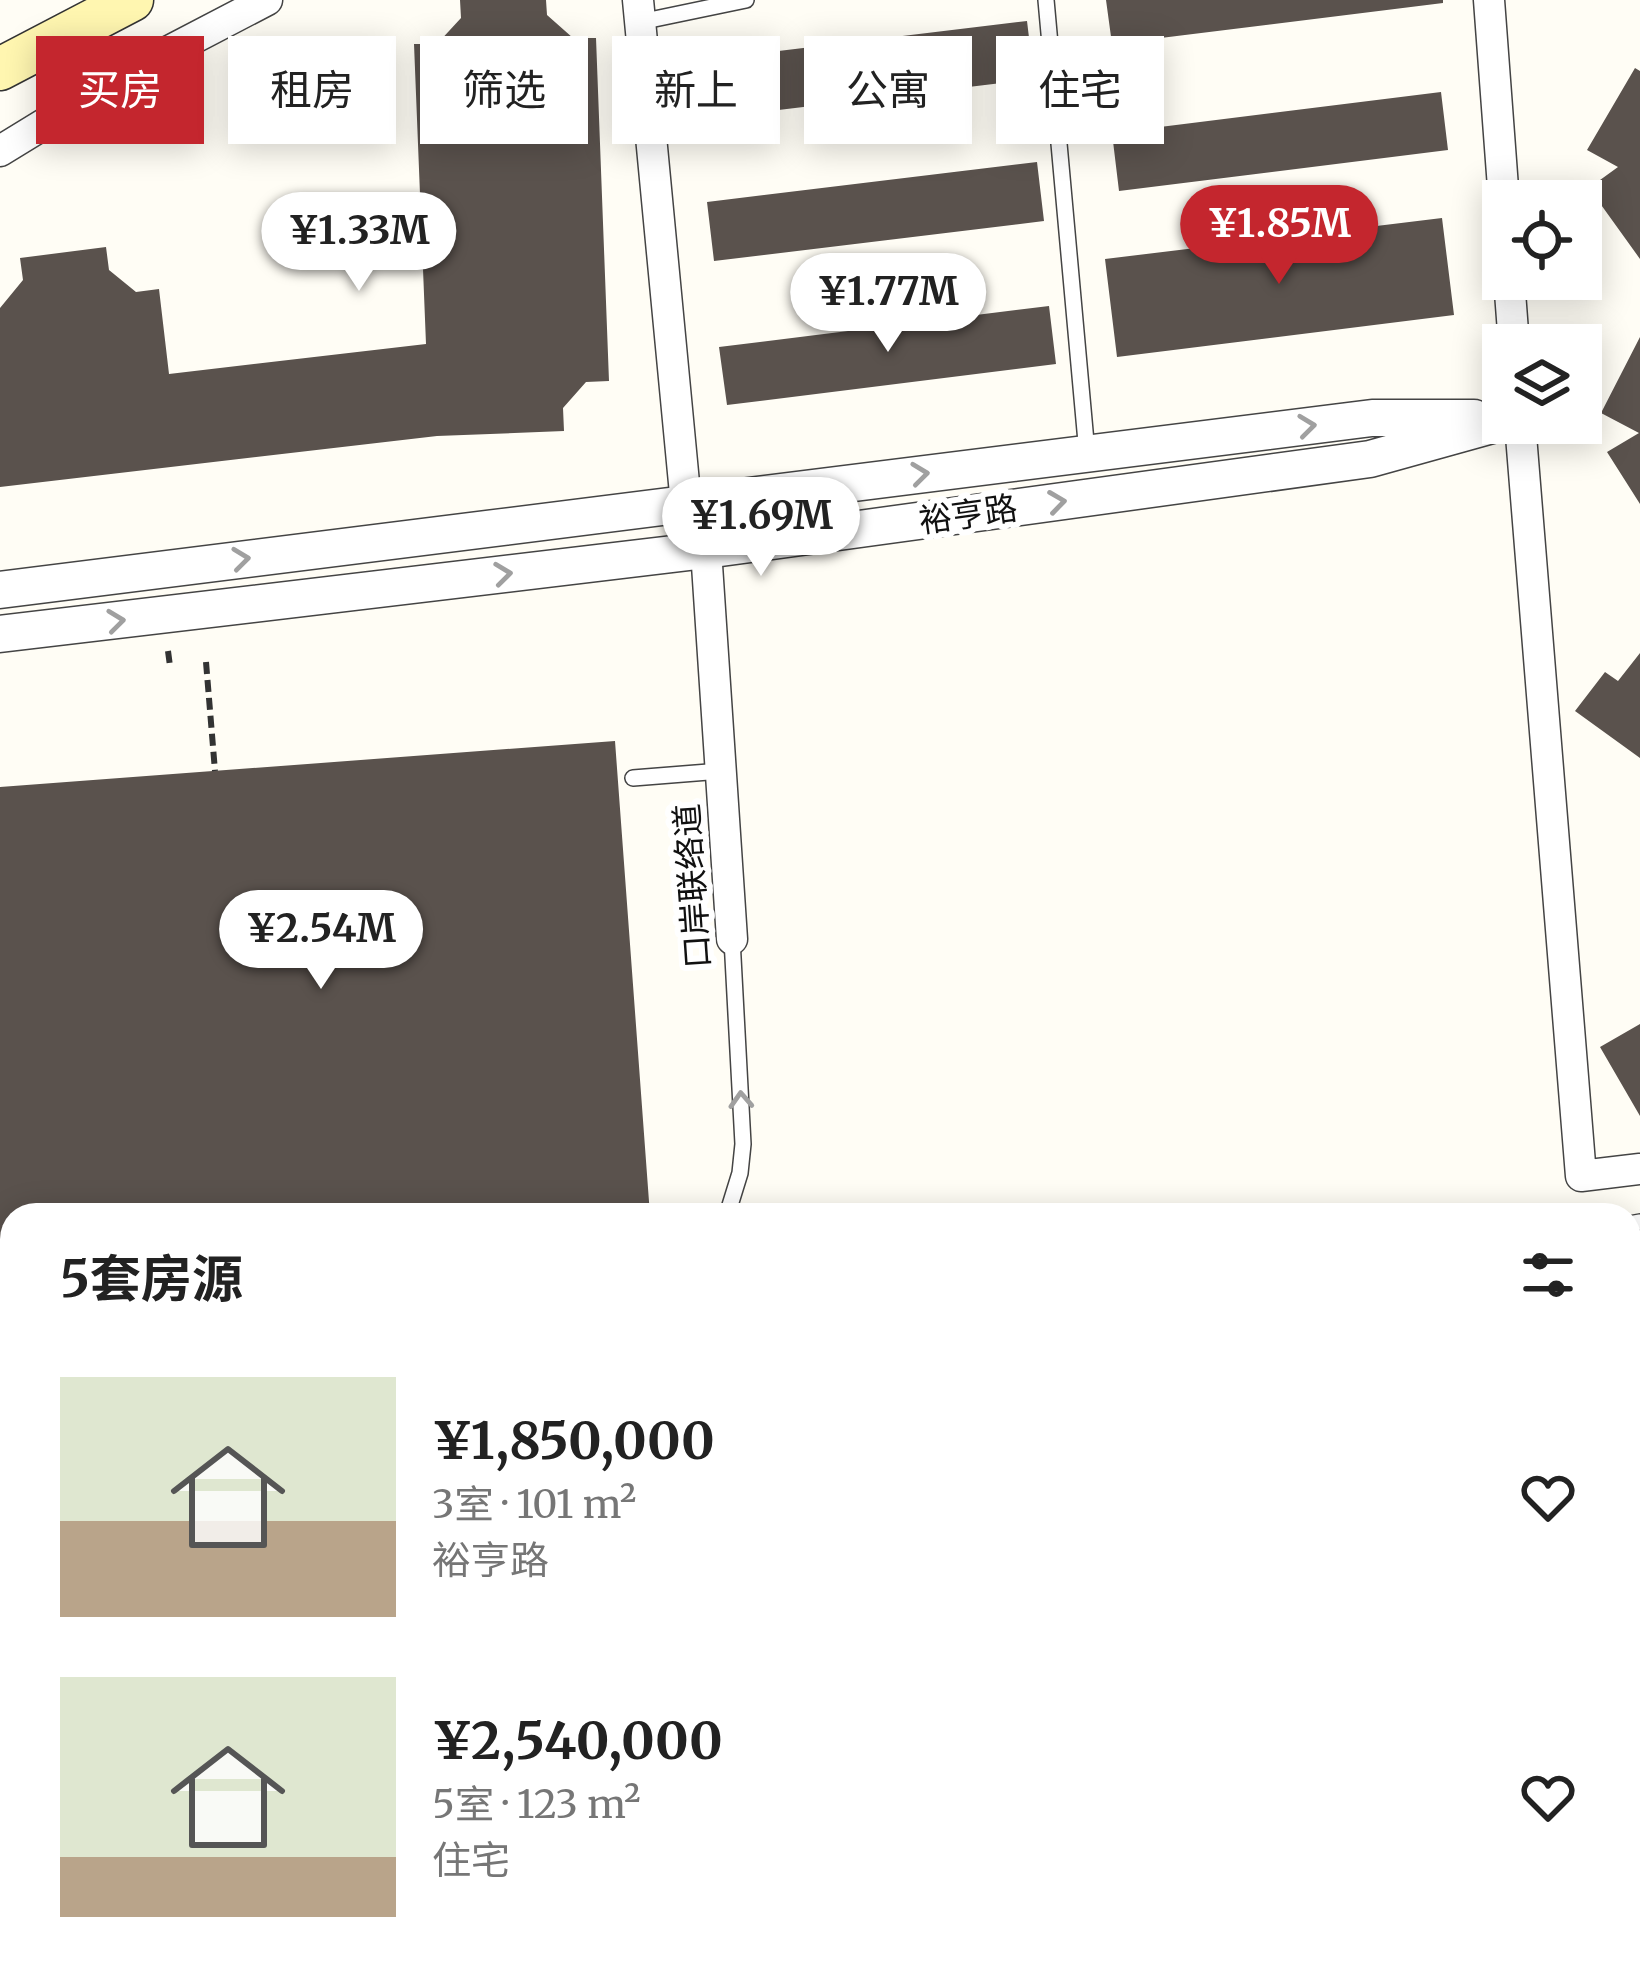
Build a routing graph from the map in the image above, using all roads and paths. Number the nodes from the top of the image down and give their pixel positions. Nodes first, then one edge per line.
1 (132, 0) edge
2 (267, 0) edge
3 (746, 0) edge
4 (1046, 0) edge
5 (1489, 0) edge
6 (639, 11) edge
7 (0, 69) edge
8 (0, 151) edge
9 (1502, 180) edge
10 (1482, 420) edge
11 (1482, 426) edge
12 (1522, 444) edge
13 (1087, 453) junction
14 (686, 503) junction
15 (706, 550) junction
16 (0, 590) edge
17 (0, 634) edge
18 (206, 662) dead end
19 (215, 771) dead end
20 (721, 771) junction
21 (633, 778) dead end
22 (732, 939) joint
23 (1640, 1169) edge
24 (731, 1203) edge

1 - 7 main road
2 - 8 street
3 - 6 lane
4 - 13 lane
5 - 9 street
6 - 14 street
13 -> 10 street, 裕亨路
15 -> 11 street, 裕亨路
12 - 23 street
14 -> 13 street, 裕亨路
16 -> 14 street, 裕亨路
17 -> 15 street, 裕亨路
15 - 20 street, 口岸联络道
18 - 19 path
20 - 21 lane
20 - 22 street, 口岸联络道
24 -> 22 lane, 口岸联络道

